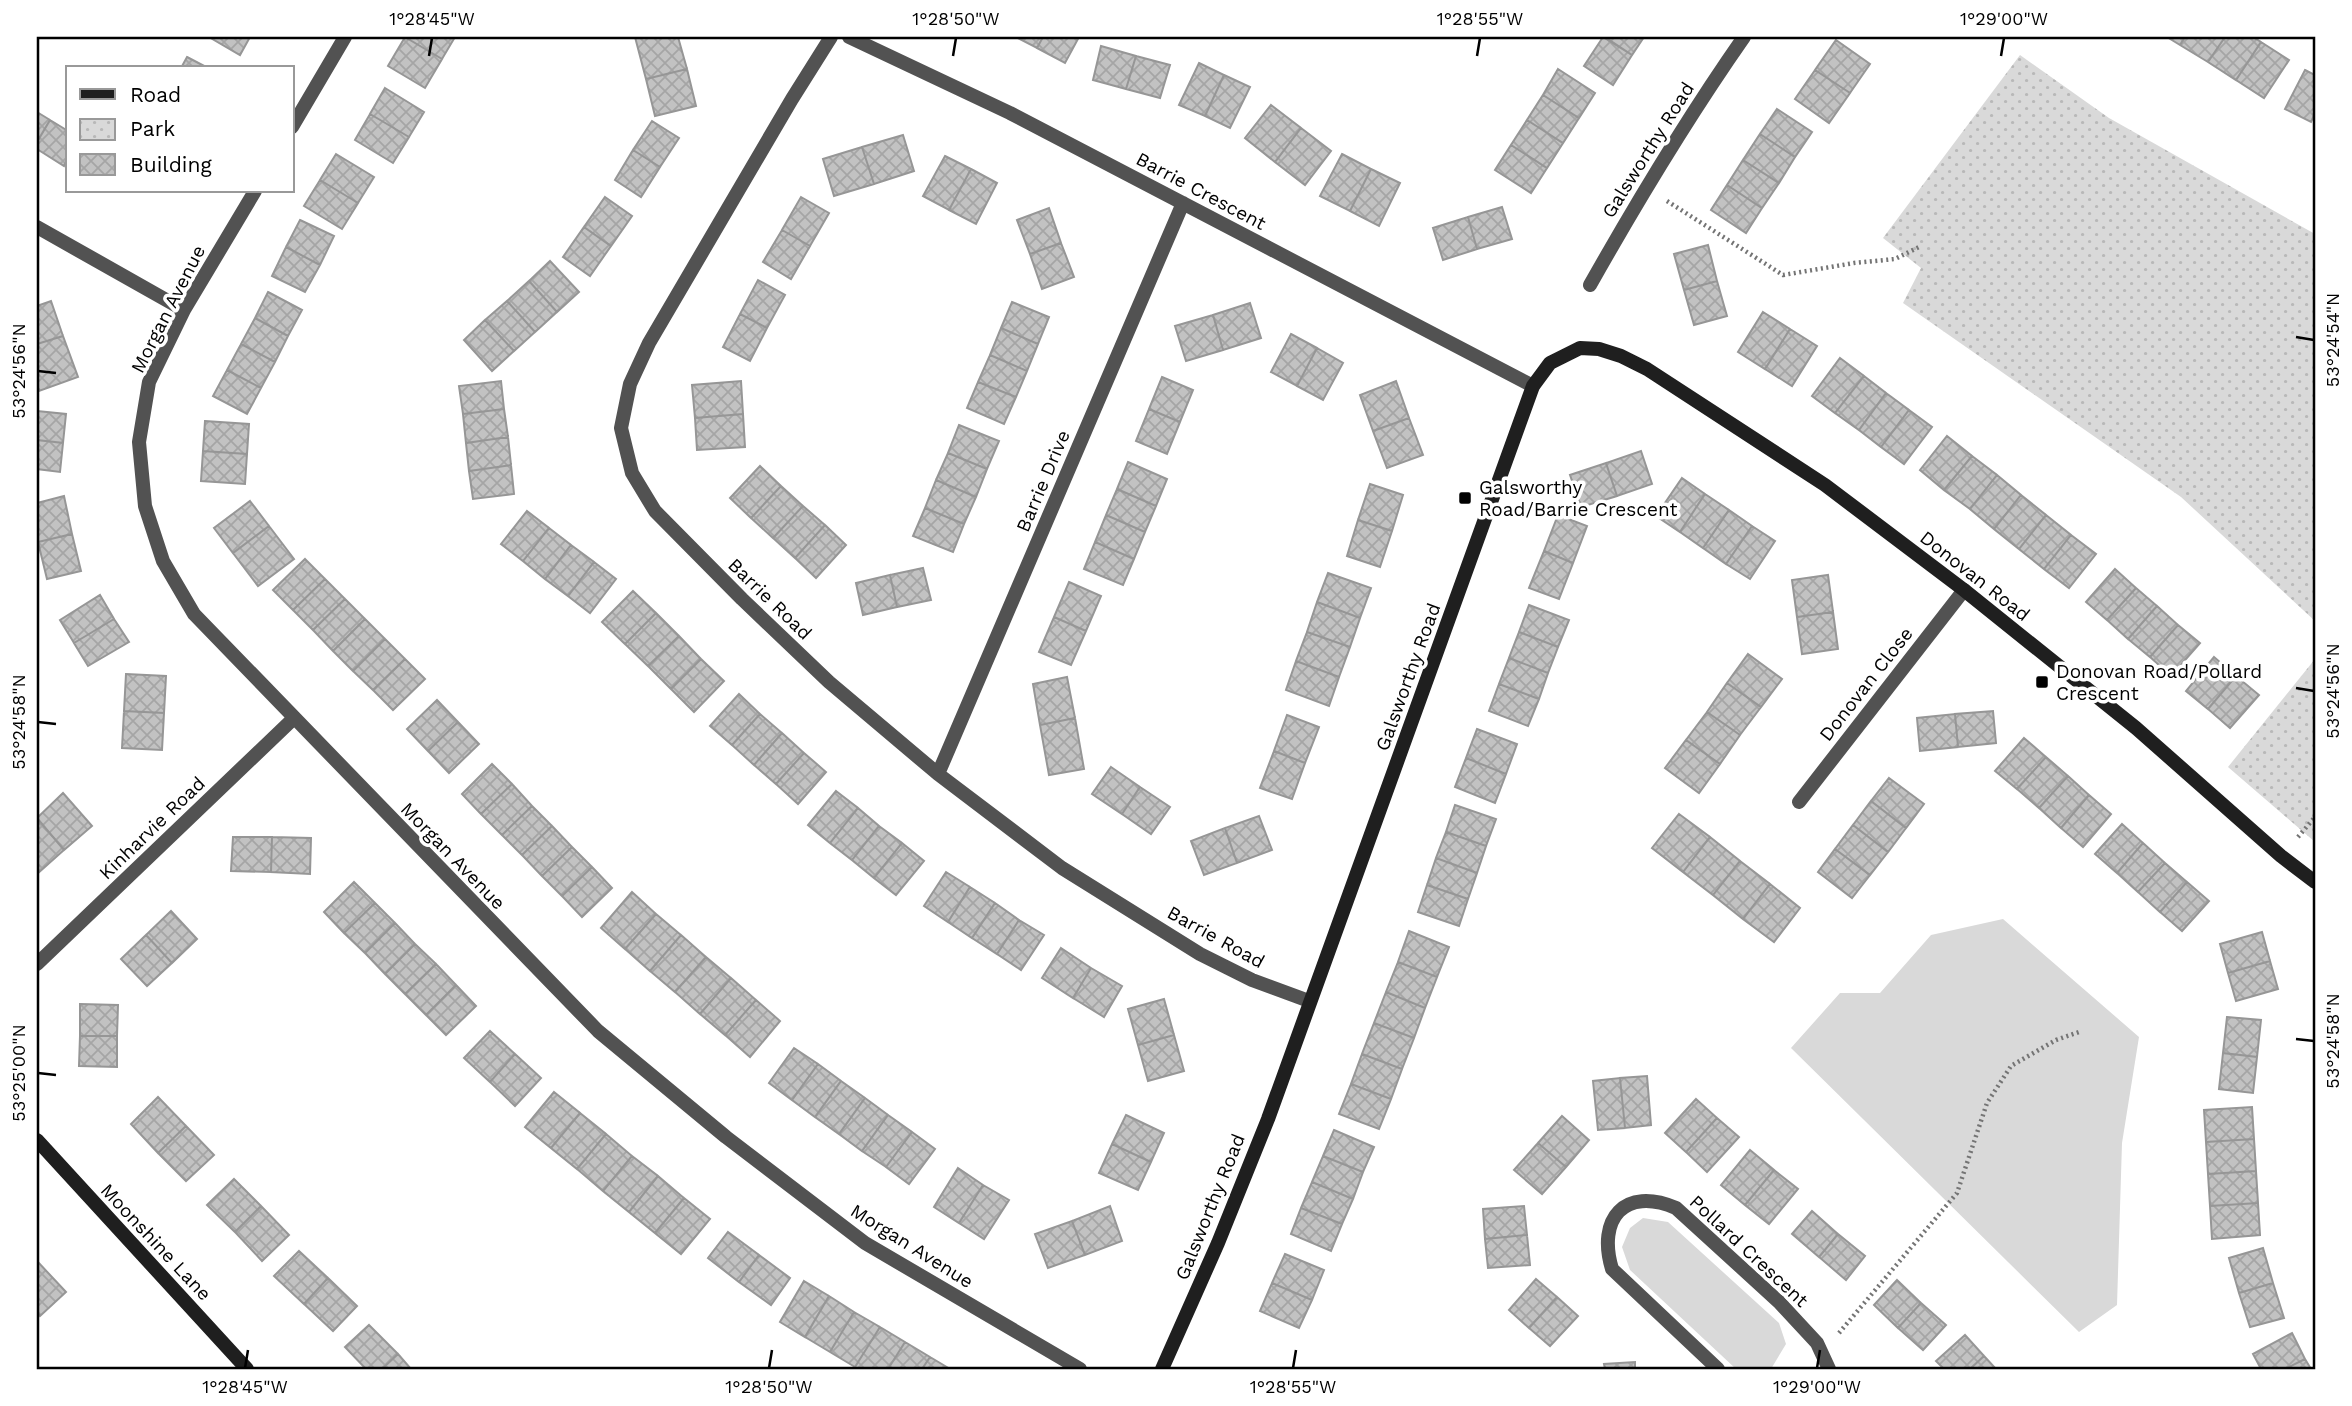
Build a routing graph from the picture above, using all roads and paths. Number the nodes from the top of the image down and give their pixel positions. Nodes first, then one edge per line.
1 (345, 37) edge
2 (831, 37) edge
3 (849, 37) edge
4 (1744, 37) edge
5 (294, 124) edge
6 (1645, 188) junction
7 (254, 192) edge
8 (1184, 203) junction
9 (37, 227) edge
10 (1919, 247) dead end
11 (1590, 285) dead end
12 (184, 310) junction
13 (1580, 348) joint
14 (1533, 386) junction
15 (1964, 590) junction
16 (293, 719) junction
17 (938, 774) junction
18 (1799, 802) dead end
19 (2315, 882) edge
20 (37, 964) edge
21 (1309, 1001) junction
22 (2079, 1032) dead end
23 (37, 1140) edge
24 (1817, 1343) junction
25 (247, 1369) edge
26 (1080, 1369) edge
27 (1162, 1369) edge
28 (1718, 1369) edge
29 (1829, 1369) edge

1 - 5 street
2 - 17 street, Barrie Road
3 - 8 street, Barrie Crescent
4 - 6 street, Galsworthy Road
6 - 10 path
6 - 11 street, Galsworthy Road
7 - 12 street, Morgan Avenue
8 - 14 street, Barrie Crescent
8 - 17 street, Barrie Drive
9 - 12 street
12 - 16 street, Morgan Avenue
13 - 14 street, Galsworthy Road
13 - 15 street, Donovan Road
14 - 21 street, Galsworthy Road
15 - 18 street, Donovan Close
15 - 19 street, Donovan Road
16 - 20 street, Kinharvie Road
16 - 26 street, Morgan Avenue
17 - 21 street, Barrie Road
21 - 27 street, Galsworthy Road
22 - 24 path
23 - 25 street, Moonshine Lane
24 - 28 street, Pollard Crescent
24 - 29 street, Pollard Crescent

